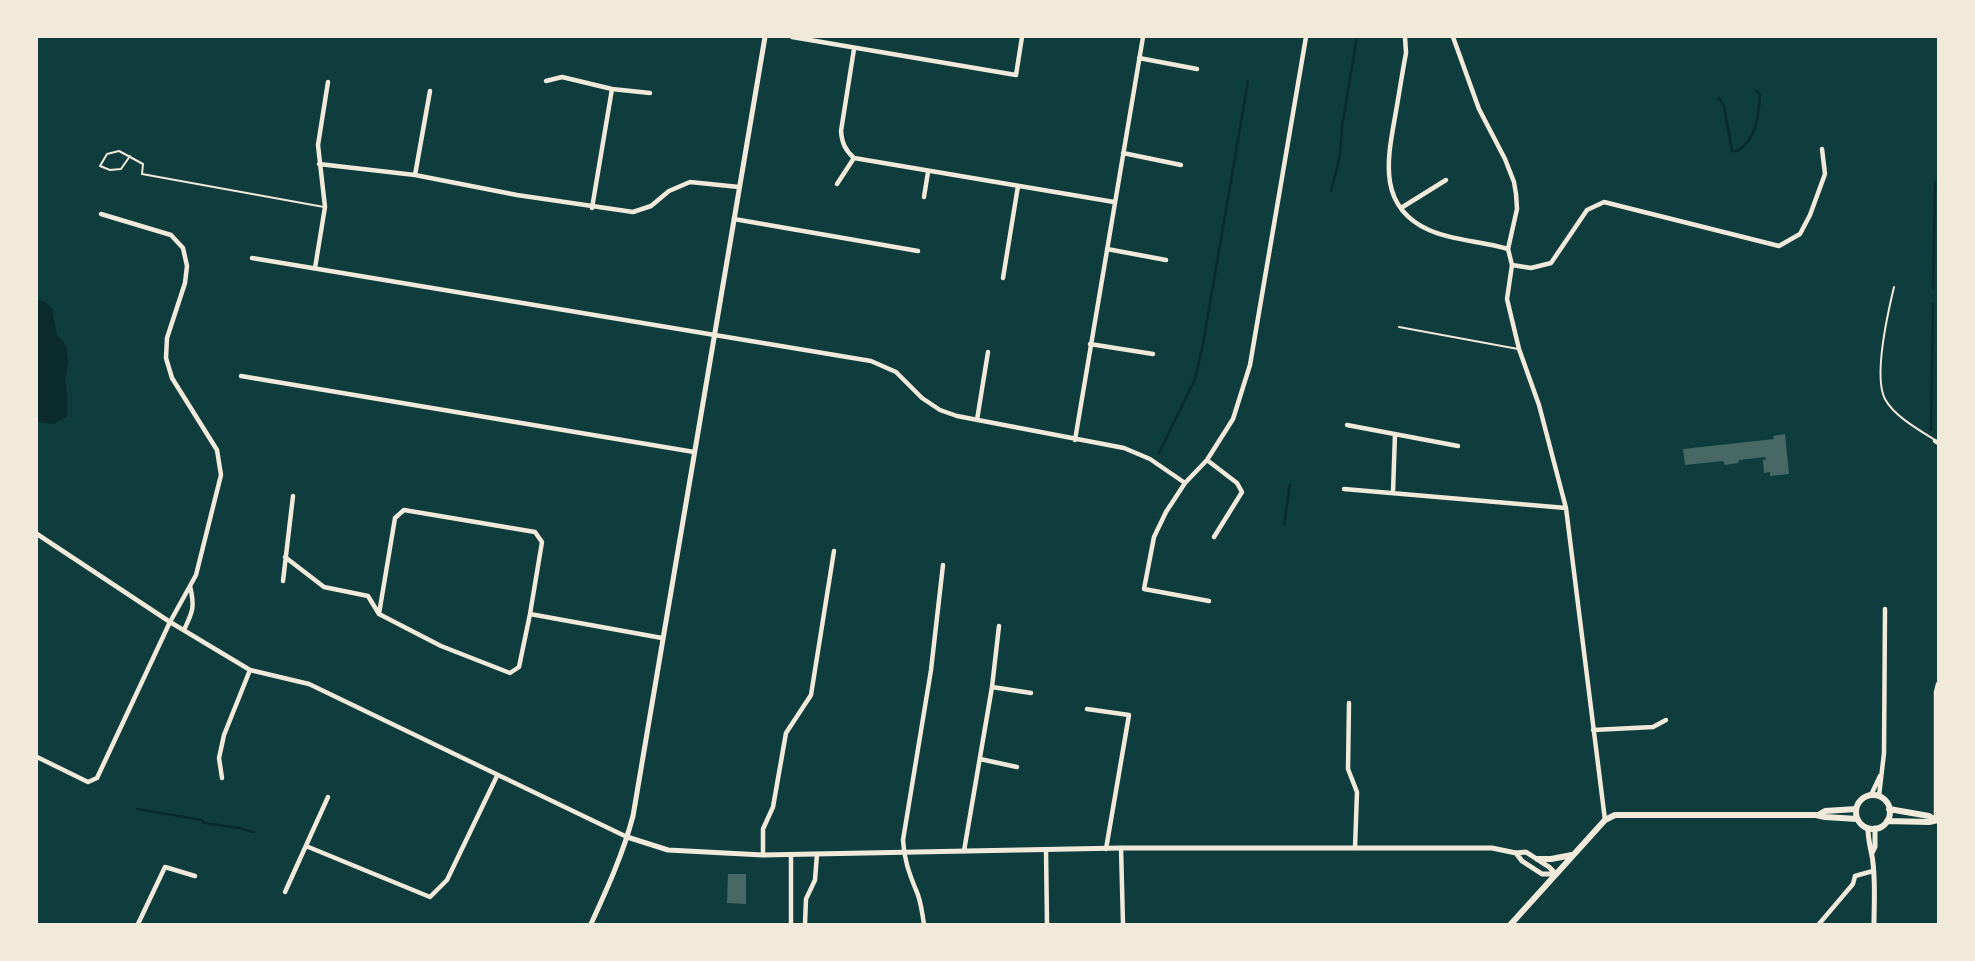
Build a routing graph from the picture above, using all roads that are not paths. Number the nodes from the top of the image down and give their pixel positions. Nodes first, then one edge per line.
1 (765, 37) edge
2 (792, 37) edge
3 (1022, 37) edge
4 (1143, 37) edge
5 (1306, 37) edge
6 (1405, 37) edge
7 (1453, 37) edge
8 (854, 49) junction
9 (1139, 58) junction
10 (1197, 69) dead end
11 (546, 81) dead end
12 (328, 82) dead end
13 (612, 89) junction
14 (430, 91) dead end
15 (650, 93) dead end
16 (1822, 149) dead end
17 (1123, 153) junction
18 (130, 156) junction
19 (854, 158) junction
20 (319, 163) junction
21 (1181, 165) dead end
22 (928, 172) junction
23 (415, 175) junction
24 (1446, 180) dead end
25 (837, 184) dead end
26 (1018, 186) junction
27 (739, 187) junction
28 (924, 197) dead end
29 (1114, 202) junction
30 (325, 207) junction
31 (592, 208) junction
32 (1401, 208) junction
33 (101, 214) dead end
34 (734, 219) junction
35 (1107, 249) junction
36 (1508, 249) junction
37 (918, 251) dead end
38 (252, 258) dead end
39 (1166, 260) dead end
40 (1512, 265) junction
41 (315, 268) junction
42 (1003, 278) dead end
43 (1894, 286) dead end
44 (1399, 327) dead end
45 (714, 335) junction
46 (1090, 344) junction
47 (1519, 349) junction
48 (988, 352) dead end
49 (1153, 354) dead end
50 (241, 376) dead end
51 (977, 420) junction
52 (1347, 425) dead end
53 (1395, 434) junction
54 (1075, 440) junction
55 (1937, 442) edge
56 (1458, 446) dead end
57 (694, 452) junction
58 (1206, 460) junction
59 (1185, 483) junction
60 (1344, 489) dead end
61 (1393, 492) junction
62 (293, 496) dead end
63 (1566, 508) junction
64 (37, 534) edge
65 (1214, 537) dead end
66 (834, 551) dead end
67 (285, 557) junction
68 (943, 565) dead end
69 (283, 581) dead end
70 (190, 586) junction
71 (1209, 601) dead end
72 (1885, 609) dead end
73 (379, 614) junction
74 (530, 614) junction
75 (170, 622) junction
76 (999, 626) dead end
77 (184, 630) junction
78 (662, 638) junction
79 (250, 670) junction
80 (1938, 684) edge
81 (992, 687) junction
82 (1031, 694) dead end
83 (1349, 703) dead end
84 (1087, 709) dead end
85 (1666, 720) dead end
86 (1593, 730) junction
87 (37, 757) edge
88 (980, 759) junction
89 (1017, 767) dead end
90 (497, 776) junction
91 (222, 778) dead end
92 (1875, 796) junction
93 (328, 797) dead end
94 (1856, 809) junction
95 (1889, 810) junction
96 (1816, 815) junction
97 (1857, 819) junction
98 (1605, 820) junction
99 (1937, 820) edge
100 (1887, 821) junction
101 (1872, 828) junction
102 (627, 837) junction
103 (306, 846) junction
104 (1121, 848) junction
105 (1355, 848) junction
106 (1106, 849) junction
107 (964, 850) junction
108 (1046, 850) junction
109 (904, 852) junction
110 (1516, 853) junction
111 (817, 854) junction
112 (763, 855) junction
113 (791, 855) junction
114 (1574, 855) junction
115 (1538, 859) junction
116 (1873, 871) junction
117 (1556, 874) junction
118 (195, 876) dead end
119 (285, 892) dead end
120 (138, 924) edge
121 (591, 924) edge
122 (791, 924) edge
123 (805, 924) edge
124 (924, 924) edge
125 (1047, 924) edge
126 (1123, 924) edge
127 (1511, 924) edge
128 (1819, 924) edge
129 (1874, 924) edge

1 - 27 street
2 - 8 street
3 - 8 street
4 - 9 street
5 - 58 street
6 - 32 street
7 - 36 street
8 - 19 street
9 - 10 street
9 - 17 street
11 - 13 street
12 - 20 street
13 - 15 street
13 - 31 street
14 - 23 street
16 - 40 street
17 - 21 street
17 - 29 street
18 - 18 lane
18 - 30 lane
19 - 22 street
19 - 25 street
20 - 23 street
20 - 30 street
22 - 26 street
22 - 28 street
23 - 31 street
24 - 32 street
26 - 29 street
26 - 42 street
27 - 31 street
27 - 34 street
29 - 35 street
30 - 41 street
32 - 36 street
33 - 70 street
34 - 37 street
34 - 45 street
35 - 39 street
35 - 46 street
36 - 40 street
38 - 41 street
40 - 47 street
41 - 45 street
43 - 55 lane
44 - 47 lane
45 - 51 street
45 - 57 street
46 - 49 street
46 - 54 street
47 - 63 street
48 - 51 street
50 - 57 street
51 - 54 street
52 - 53 street
53 - 56 street
53 - 61 street
54 - 59 street
57 - 78 street
58 - 59 street
58 - 65 street
59 - 71 street
60 - 61 street
61 - 63 street
62 - 67 street
63 - 86 street
64 - 75 street
66 - 112 street
67 - 69 street
67 - 73 street
68 - 109 street
70 - 75 street
70 - 77 street
72 - 92 street
73 - 74 street
73 - 74 street
74 - 78 street
75 - 77 street
75 - 87 street
76 - 81 street
77 - 79 street
78 - 102 street
79 - 90 street
79 - 91 street
80 - 99 street
81 - 82 street
81 - 88 street
83 - 105 street
84 - 106 street
85 - 86 street
86 - 98 street
88 - 89 street
88 - 107 street
90 - 102 street
90 - 103 street
92 - 94 main road
92 - 95 main road
93 - 103 street
94 - 96 main road
94 - 97 main road
95 - 99 main road
95 - 100 main road
96 - 97 main road
96 - 98 main road
97 - 101 main road
98 - 114 main road
99 - 100 main road
100 - 101 main road
101 - 116 street
102 - 112 street
102 - 121 street
103 - 119 street
104 - 105 street
104 - 106 street
104 - 126 street
105 - 110 street
106 - 108 street
107 - 108 street
107 - 109 street
108 - 125 street
109 - 111 street
109 - 124 street
110 - 115 street
110 - 117 street
111 - 113 street
111 - 123 street
112 - 113 street
113 - 122 street
114 - 115 main road
114 - 117 main road
115 - 117 street
116 - 128 street
116 - 129 street
117 - 127 main road
118 - 120 street

